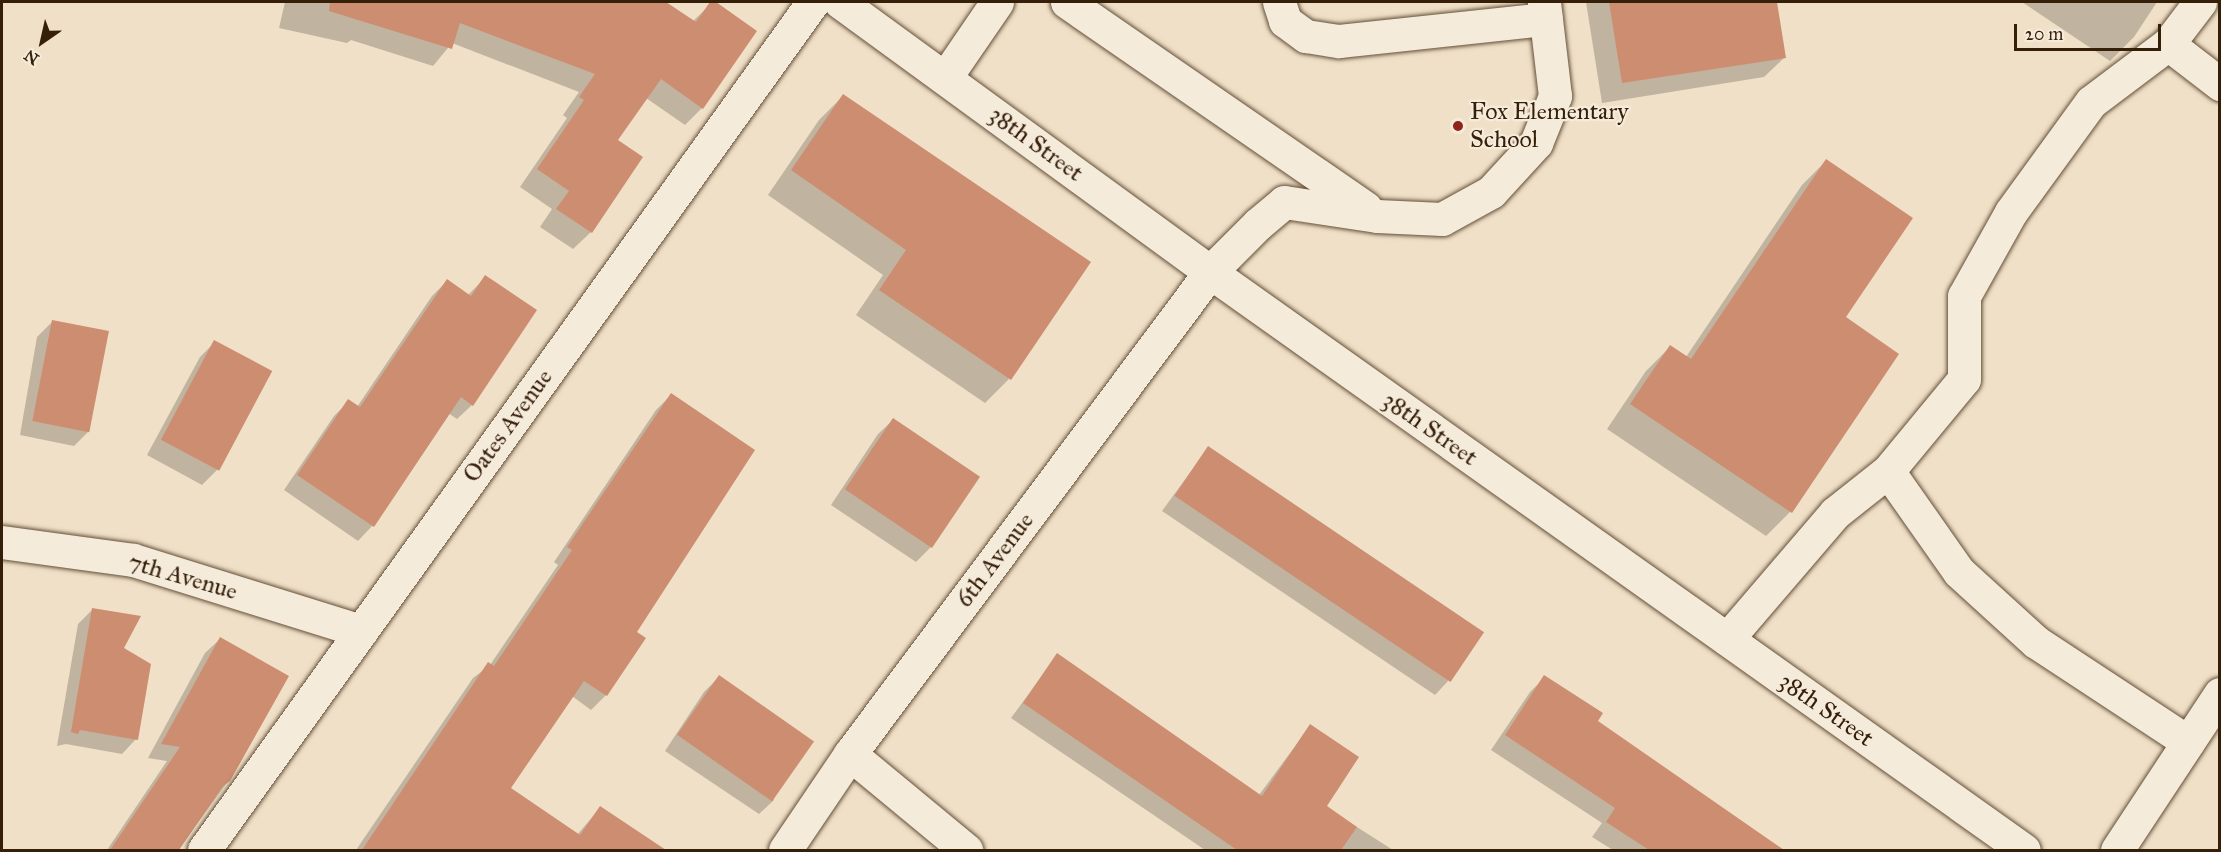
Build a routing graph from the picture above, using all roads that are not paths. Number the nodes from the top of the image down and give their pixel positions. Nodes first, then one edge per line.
1 (813, 2) edge
2 (840, 2) edge
3 (997, 2) edge
4 (1067, 2) edge
5 (1279, 2) edge
6 (2200, 2) edge
7 (1545, 10) edge
8 (2168, 44) junction
9 (945, 78) junction
10 (2220, 84) edge
11 (1377, 216) junction
12 (1210, 272) junction
13 (1888, 471) junction
14 (2, 542) edge
15 (361, 631) junction
16 (1726, 639) junction
17 (2220, 694) edge
18 (2188, 742) junction
19 (850, 754) junction
20 (204, 850) edge
21 (784, 850) edge
22 (966, 850) edge
23 (2024, 850) edge
24 (2117, 850) edge

1 - 15 street, Oates Avenue
2 - 9 street, 38th Street
3 - 9 street
4 - 11 street
5 - 7 street
6 - 8 street
7 - 11 street
8 - 10 street
8 - 13 street
9 - 12 street, 38th Street
11 - 12 street, 6th Avenue
12 - 16 street, 38th Street
12 - 19 street, 6th Avenue
13 - 16 street
13 - 18 street
14 - 15 street, 7th Avenue
15 - 20 street, Oates Avenue
16 - 23 street, 38th Street
17 - 18 street
18 - 24 street
19 - 21 street, 6th Avenue
19 - 22 street

